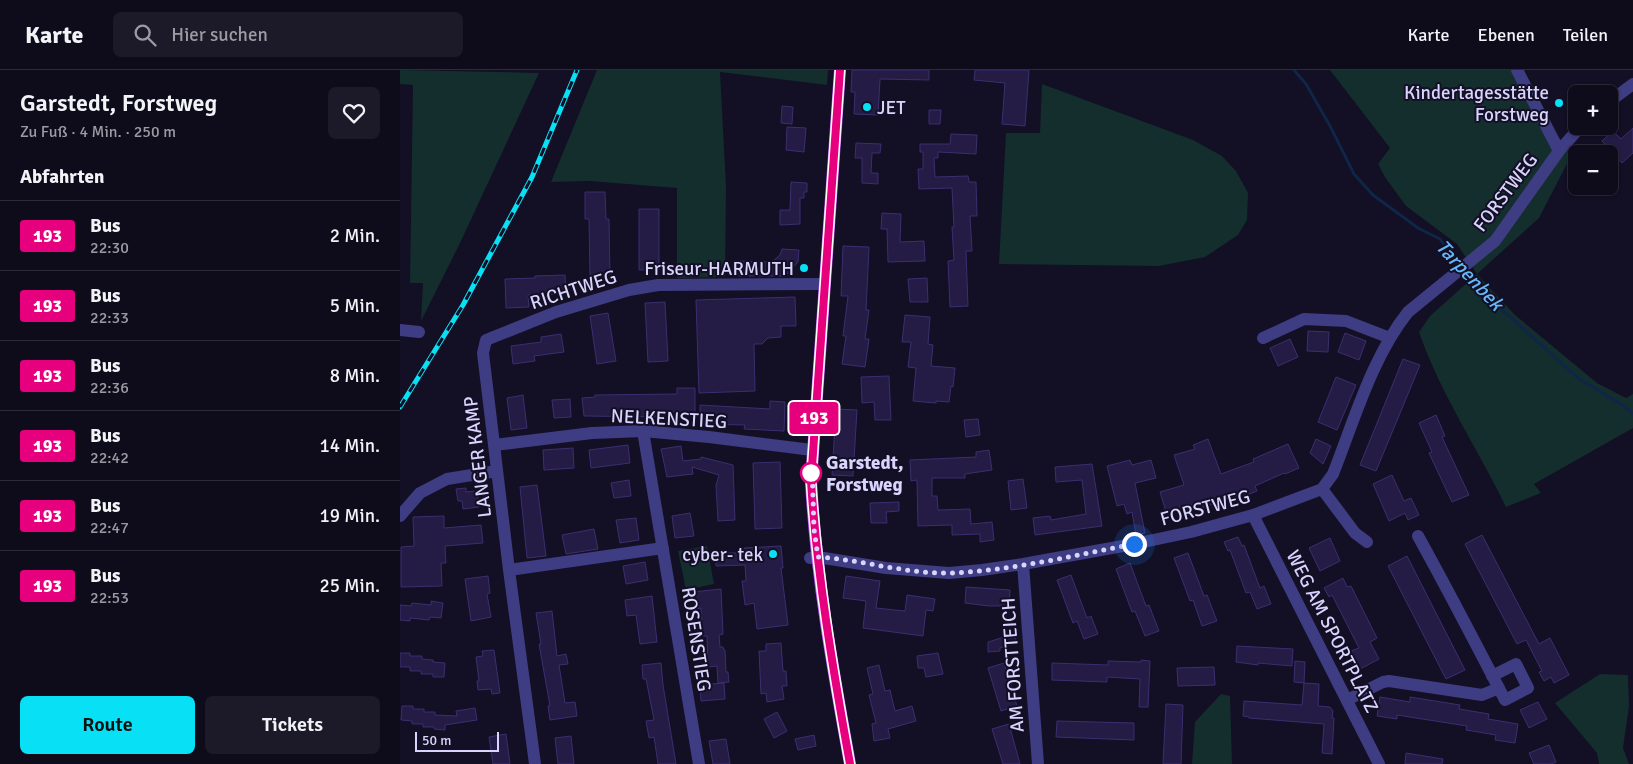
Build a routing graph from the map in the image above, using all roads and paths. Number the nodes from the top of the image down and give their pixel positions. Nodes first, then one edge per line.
1 (840, 70) edge
2 (1517, 70) edge
3 (1633, 84) edge
4 (1618, 95) edge
5 (1573, 135) edge
6 (1559, 151) junction
7 (824, 284) junction
8 (400, 330) edge
9 (419, 332) dead end
10 (1263, 338) dead end
11 (1390, 338) junction
12 (486, 340) joint
13 (643, 431) junction
14 (494, 445) junction
15 (812, 450) junction
16 (497, 471) junction
17 (1322, 489) junction
18 (400, 516) edge
19 (1253, 516) junction
20 (1418, 536) dead end
21 (1367, 542) dead end
22 (663, 548) junction
23 (814, 557) junction
24 (1023, 564) junction
25 (509, 570) junction
26 (1492, 676) junction
27 (1498, 688) junction
28 (1347, 700) junction
29 (535, 764) edge
30 (699, 764) edge
31 (850, 764) edge
32 (1038, 764) edge
33 (1379, 764) edge

1 - 7 main road
2 - 6 street
3 - 4 street
5 - 6 street, FORSTWEG
6 - 11 street, FORSTWEG
7 - 12 street, RICHTWEG
7 - 15 main road
8 - 9 street
10 - 11 street
11 - 17 street, FORSTWEG
12 - 14 street, LANGER KAMP
13 - 14 street, NELKENSTIEG
13 - 15 street, NELKENSTIEG
13 - 22 street, ROSENSTIEG
14 - 16 street, LANGER KAMP
15 - 23 main road
16 - 18 street
16 - 25 street, LANGER KAMP
17 - 19 street, FORSTWEG
17 - 21 street
19 - 24 street, FORSTWEG
19 - 28 street, WEG AM SPORTPLATZ
20 - 26 street
22 - 25 street
22 - 30 street, ROSENSTIEG
23 - 24 street, FORSTWEG
23 - 31 main road
24 - 32 street, AM FORSTTEICH
25 - 29 street, LANGER KAMP
26 - 27 street
26 - 27 street
27 - 28 street
28 - 33 street, WEG AM SPORTPLATZ

